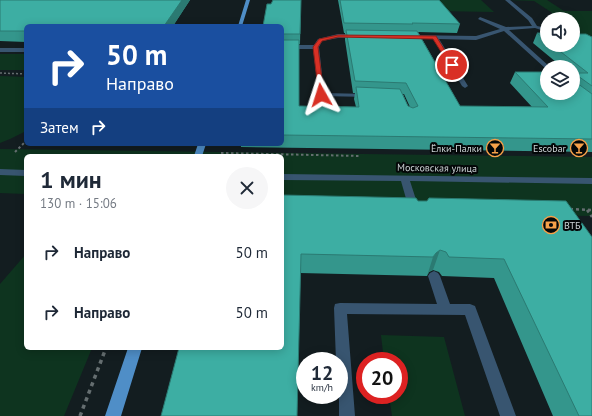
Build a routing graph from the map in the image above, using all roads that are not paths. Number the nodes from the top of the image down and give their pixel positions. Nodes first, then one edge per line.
1 (248, 0) edge
2 (507, 0) edge
3 (480, 18) dead end
4 (241, 24) edge
5 (535, 27) junction
6 (540, 28) edge
7 (505, 29) junction
8 (361, 36) edge
9 (400, 37) edge
10 (435, 37) junction
11 (284, 47) edge
12 (316, 47) junction
13 (0, 50) edge
14 (24, 50) edge
15 (540, 61) edge
16 (464, 86) dead end
17 (373, 96) edge
18 (0, 172) edge
19 (24, 173) edge
20 (284, 177) edge
21 (405, 179) junction
22 (592, 181) edge
23 (417, 217) edge
24 (434, 276) edge
25 (445, 309) junction
26 (134, 350) edge
27 (113, 416) edge
28 (347, 416) edge
29 (508, 416) edge

1 - 4 main road
2 - 5 street
3 - 7 street
5 - 6 street
5 - 7 street
7 - 10 street
7 - 15 street
8 - 12 street
9 - 10 street
10 - 16 street
11 - 12 street
12 - 17 street
13 - 14 street
18 - 19 street
20 - 21 street, Московская улица
21 - 22 street, Московская улица
21 - 23 street
24 - 25 street
25 - 28 street
25 - 29 street
26 - 27 main road

